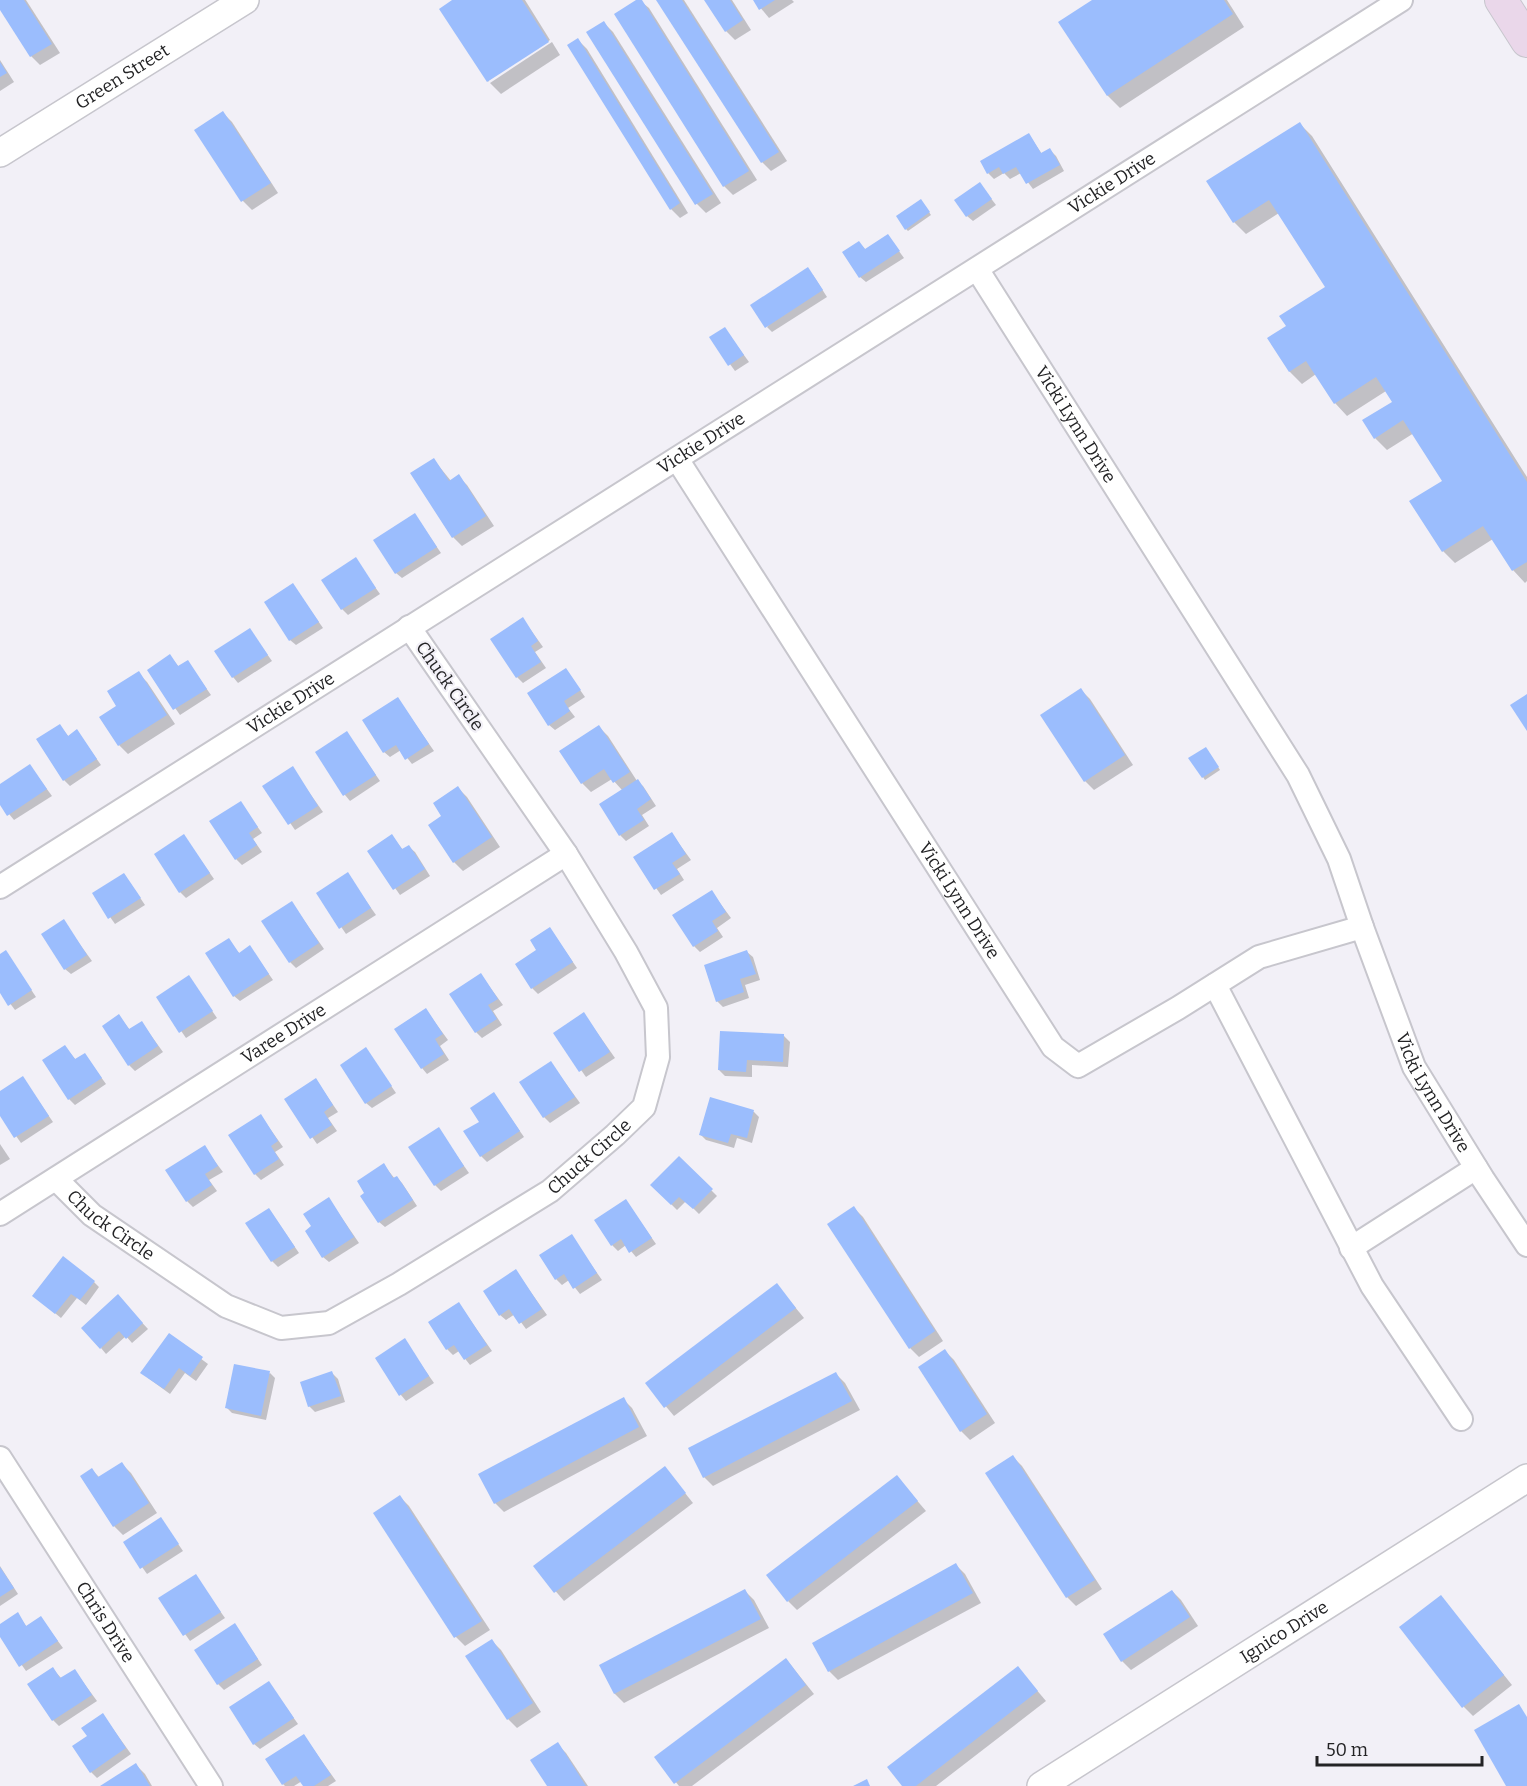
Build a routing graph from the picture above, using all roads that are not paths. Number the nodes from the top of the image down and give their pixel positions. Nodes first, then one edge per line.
1 (245, 0) edge
2 (1401, 0) edge
3 (1501, 0) edge
4 (1527, 41) edge
5 (0, 153) edge
6 (977, 269) junction
7 (677, 459) junction
8 (409, 627) junction
9 (567, 854) junction
10 (0, 888) edge
11 (1362, 927) junction
12 (1215, 985) junction
13 (1476, 1168) junction
14 (56, 1179) junction
15 (0, 1214) edge
16 (1527, 1245) edge
17 (1351, 1248) junction
18 (1461, 1419) dead end
19 (0, 1458) edge
20 (1527, 1478) edge
21 (211, 1786) edge
22 (1041, 1786) edge

1 - 5 street, Green Street
2 - 6 street, Vickie Drive
3 - 4 main road
6 - 7 street, Vickie Drive
6 - 11 street, Vicki Lynn Drive
7 - 8 street, Vickie Drive
7 - 12 street, Vicki Lynn Drive
8 - 9 street, Chuck Circle
8 - 10 street, Vickie Drive
9 - 14 street, Varee Drive
9 - 14 street, Chuck Circle
11 - 12 street, Vicki Lynn Drive
11 - 13 street, Vicki Lynn Drive
12 - 17 street
13 - 16 street, Vicki Lynn Drive
13 - 17 street
14 - 15 street, Varee Drive
17 - 18 street
19 - 21 street, Chris Drive
20 - 22 street, Ignico Drive

